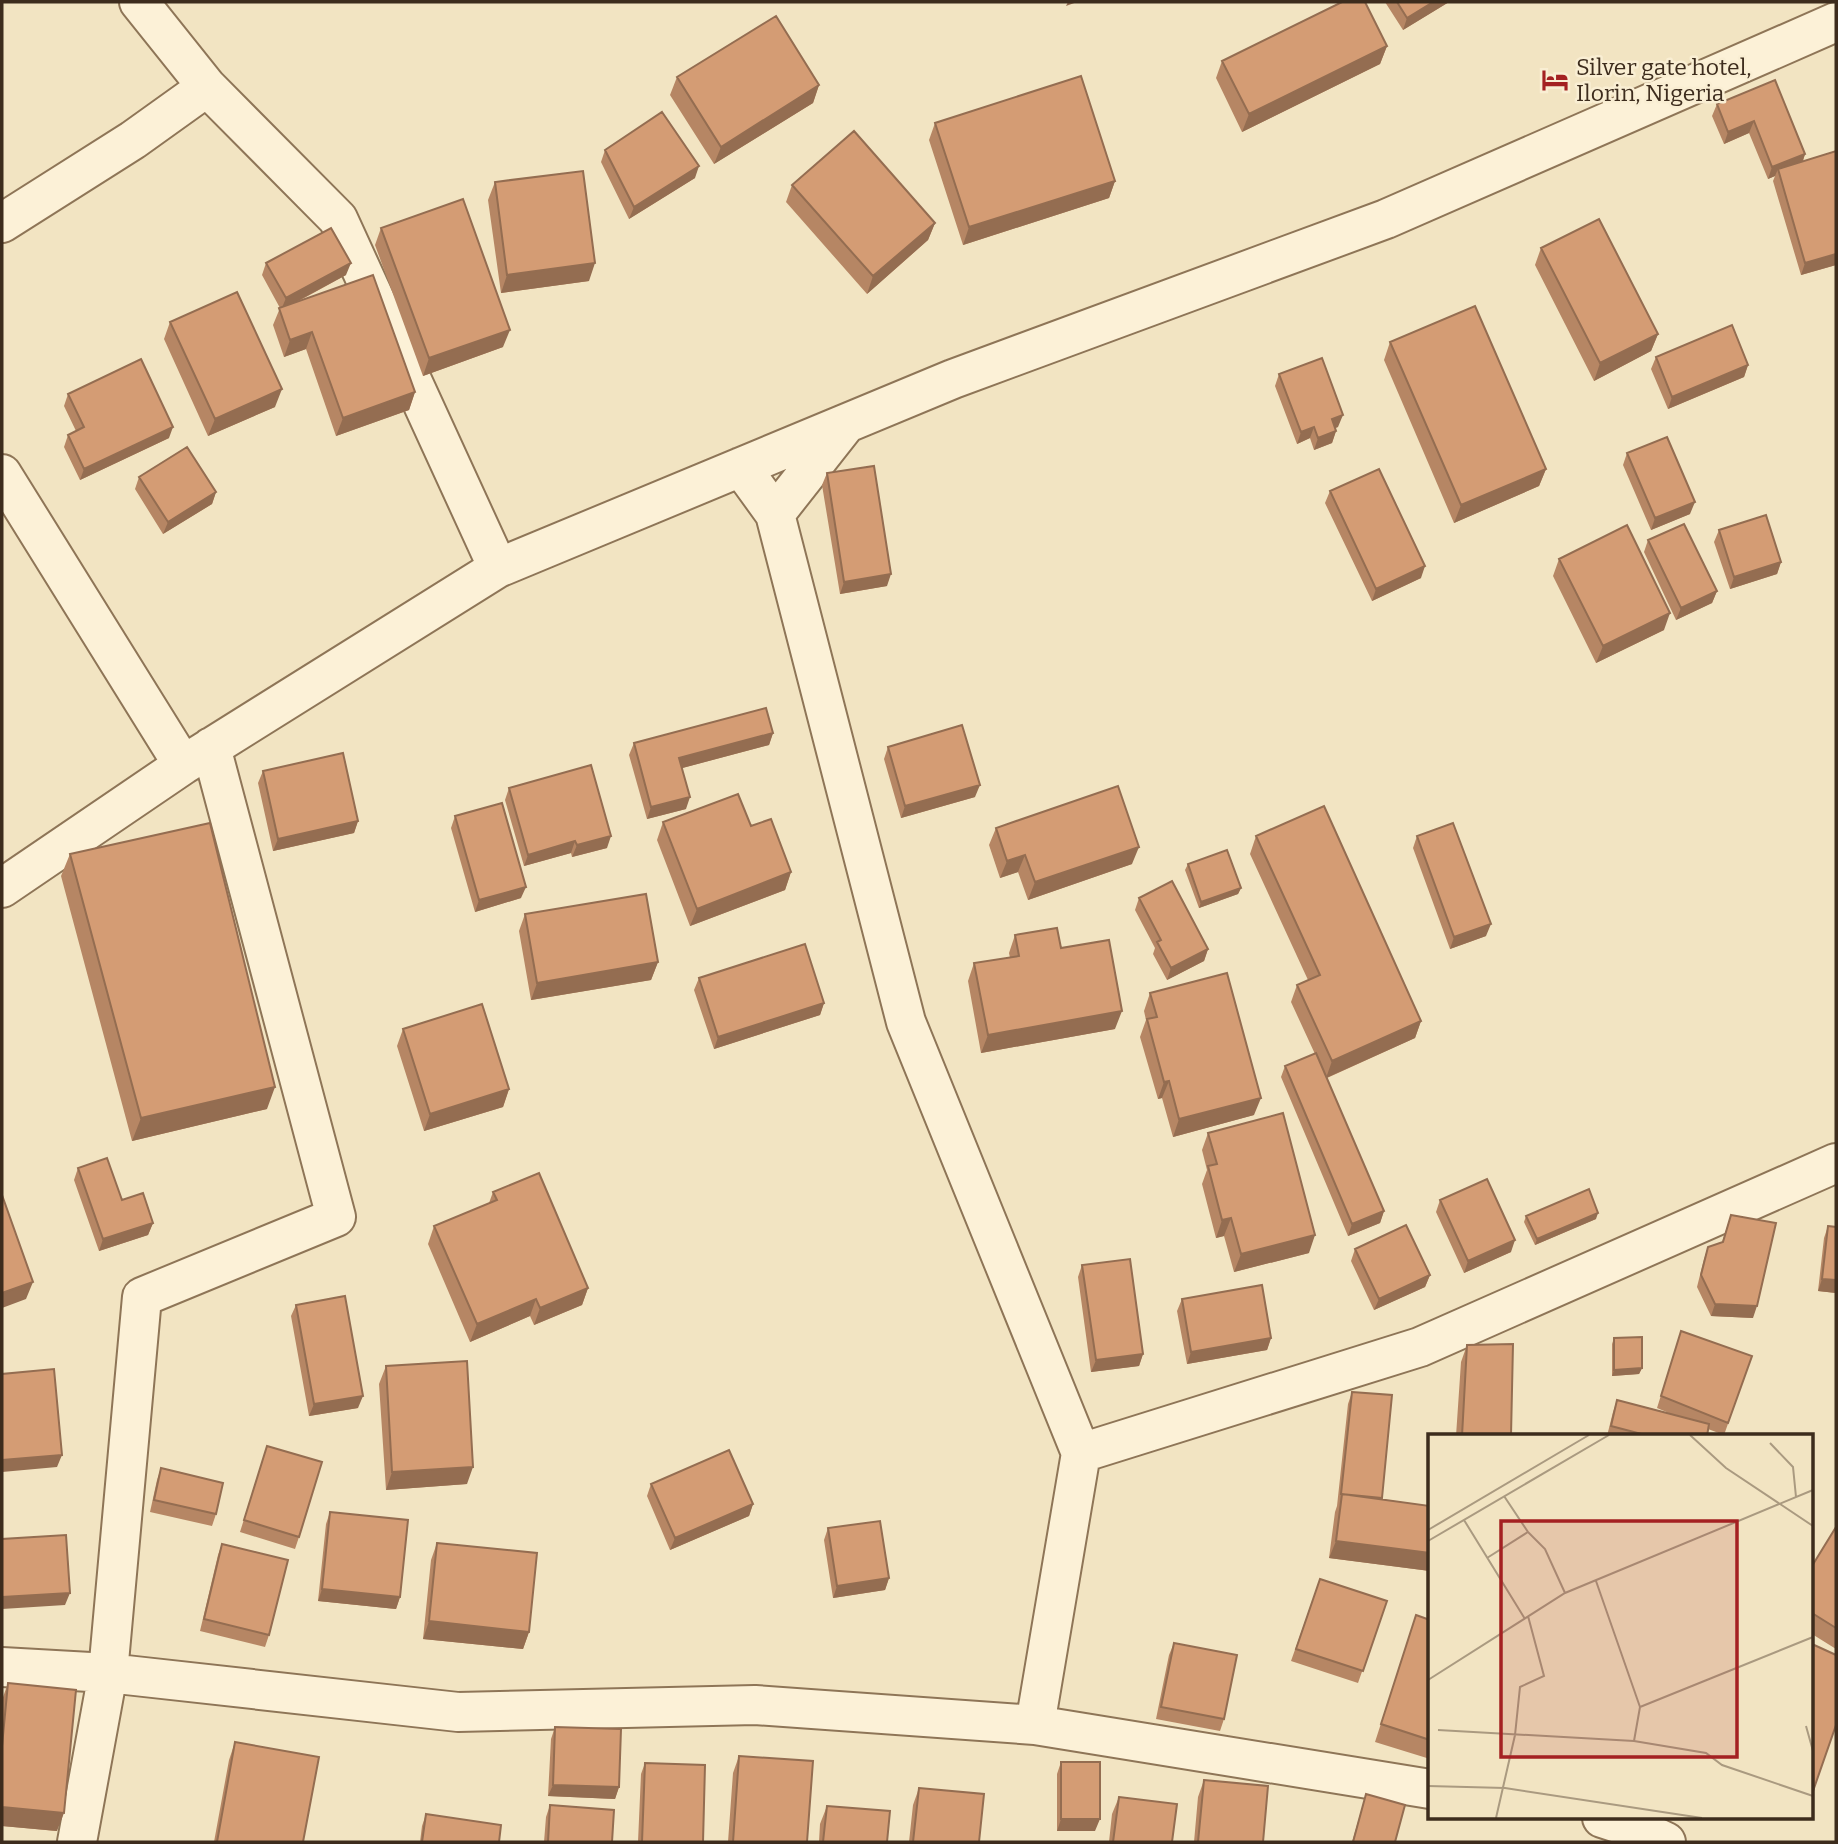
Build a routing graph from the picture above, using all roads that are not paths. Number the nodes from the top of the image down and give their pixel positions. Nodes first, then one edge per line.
1 (139, 2) edge
2 (1836, 22) edge
3 (206, 87) junction
4 (2, 223) edge
5 (847, 423) junction
6 (741, 467) junction
7 (2, 474) edge
8 (775, 514) junction
9 (498, 568) junction
10 (197, 756) junction
11 (2, 888) edge
12 (1836, 1163) edge
13 (1081, 1453) junction
14 (2, 1667) edge
15 (108, 1673) junction
16 (1035, 1725) junction
17 (1428, 1789) edge
18 (1608, 1820) edge
19 (76, 1842) edge
20 (1666, 1842) edge

1 - 3 street
2 - 5 street
3 - 4 street
3 - 9 street
5 - 6 street
5 - 8 street
6 - 8 street
6 - 9 street
7 - 10 street
8 - 13 street
9 - 10 street
10 - 11 street
10 - 15 street
12 - 13 street
13 - 16 street
14 - 15 street
15 - 16 street
15 - 19 street
16 - 17 street
18 - 20 street

